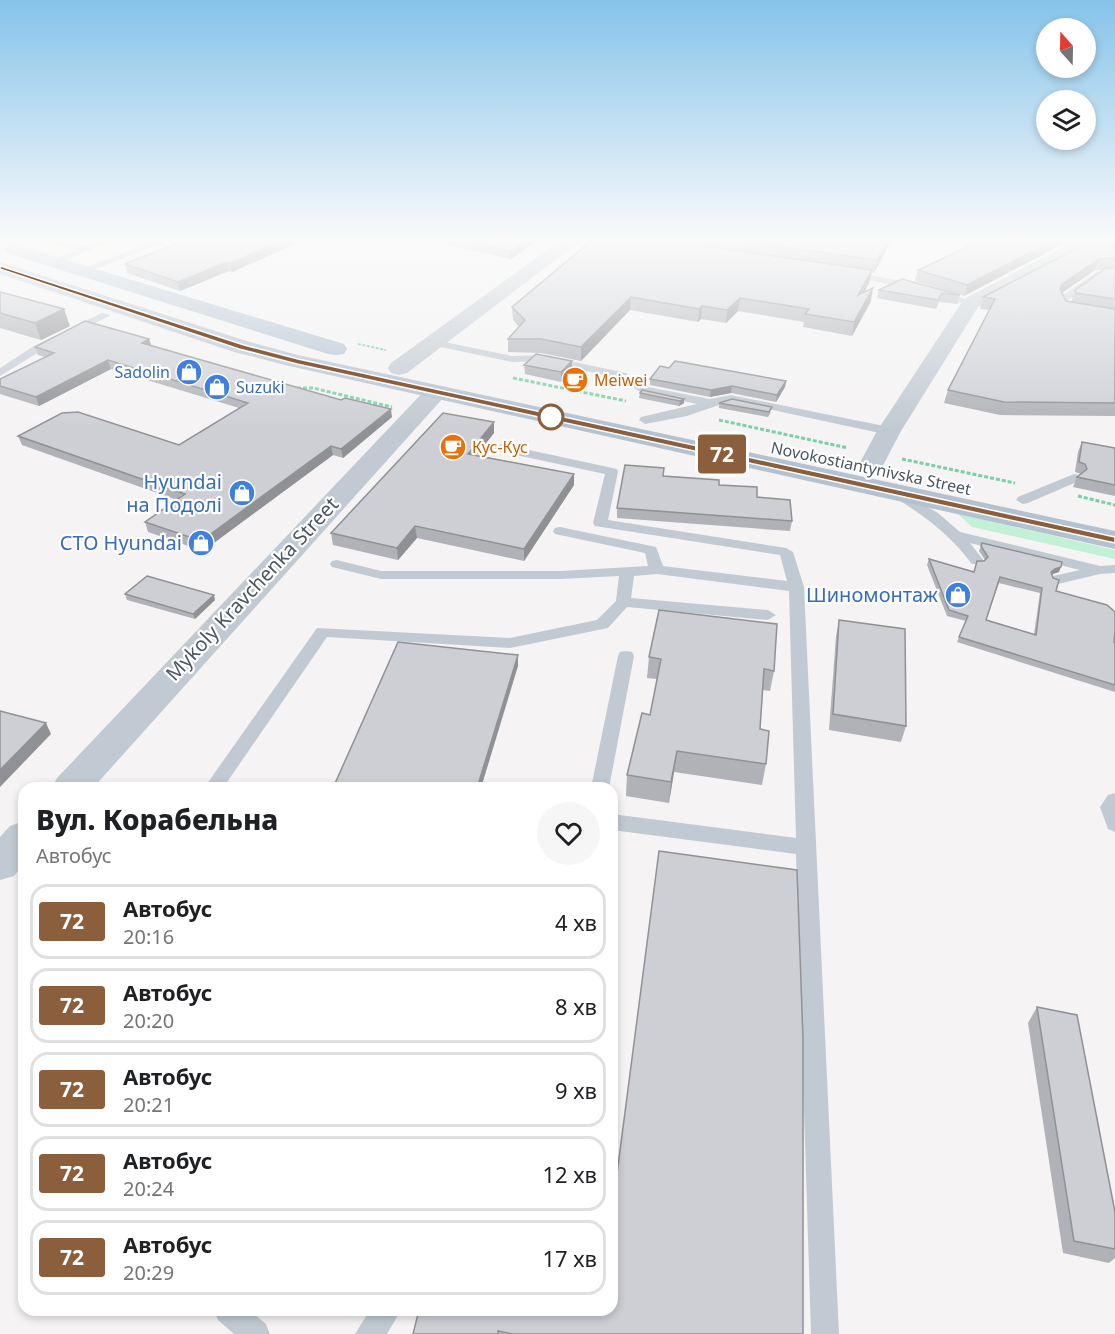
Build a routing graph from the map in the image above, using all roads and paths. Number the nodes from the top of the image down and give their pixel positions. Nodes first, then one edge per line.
1 (106, 303) edge
2 (187, 303) edge
3 (489, 303) edge
4 (970, 303) edge
5 (1064, 303) edge
6 (109, 304) junction
7 (1115, 316) edge
8 (435, 343) junction
9 (399, 368) junction
10 (366, 369) junction
11 (0, 373) edge
12 (436, 392) junction
13 (710, 403) junction
14 (645, 420) junction
15 (890, 431) junction
16 (501, 448) dead end
17 (896, 458) dead end
18 (870, 468) junction
19 (1074, 477) dead end
20 (1050, 490) junction
21 (896, 492) junction
22 (1023, 500) junction
23 (1115, 505) edge
24 (1115, 520) edge
25 (560, 531) dead end
26 (959, 536) junction
27 (1115, 540) edge
28 (977, 561) edge
29 (337, 564) dead end
30 (1107, 569) edge
31 (657, 570) junction
32 (627, 572) junction
33 (1058, 579) edge
34 (796, 587) junction
35 (623, 603) junction
36 (768, 615) dead end
37 (626, 656) dead end
38 (76, 782) edge
39 (217, 782) edge
40 (601, 782) edge
41 (1115, 800) edge
42 (618, 823) edge
43 (1115, 824) edge
44 (18, 844) edge
45 (807, 847) junction
46 (0, 864) edge
47 (235, 1316) edge
48 (382, 1316) edge
49 (256, 1334) edge
50 (369, 1334) edge
51 (825, 1334) edge

1 - 6 main road
2 - 10 main road
3 - 8 street
4 - 15 street
5 - 7 lane
6 - 10 main road, Novokostiantynivska Street
6 - 11 lane
8 - 9 street
8 - 13 lane
9 - 10 main road, Novokostiantynivska Street
9 - 14 main road, Novokostiantynivska Street
10 - 12 main road, Novokostiantynivska Street
12 - 21 main road, Novokostiantynivska Street
12 - 38 street, Mykoly Kravchenka Street
13 - 14 lane
13 - 15 lane
14 - 18 main road, Novokostiantynivska Street
15 - 18 street
16 - 34 lane
17 - 20 path
18 - 22 main road, Novokostiantynivska Street
19 - 20 lane
20 - 22 lane
20 - 23 path
21 - 26 lane
21 - 27 main road, Novokostiantynivska Street
22 - 24 main road, Novokostiantynivska Street
25 - 31 lane
26 - 28 lane
26 - 30 lane
29 - 32 lane
30 - 33 lane
31 - 32 lane
31 - 34 lane
32 - 35 lane
34 - 45 lane
35 - 36 lane
35 - 39 lane
37 - 40 lane
41 - 43 lane
42 - 45 lane
44 - 46 street
45 - 51 lane
47 - 49 lane
48 - 50 lane

